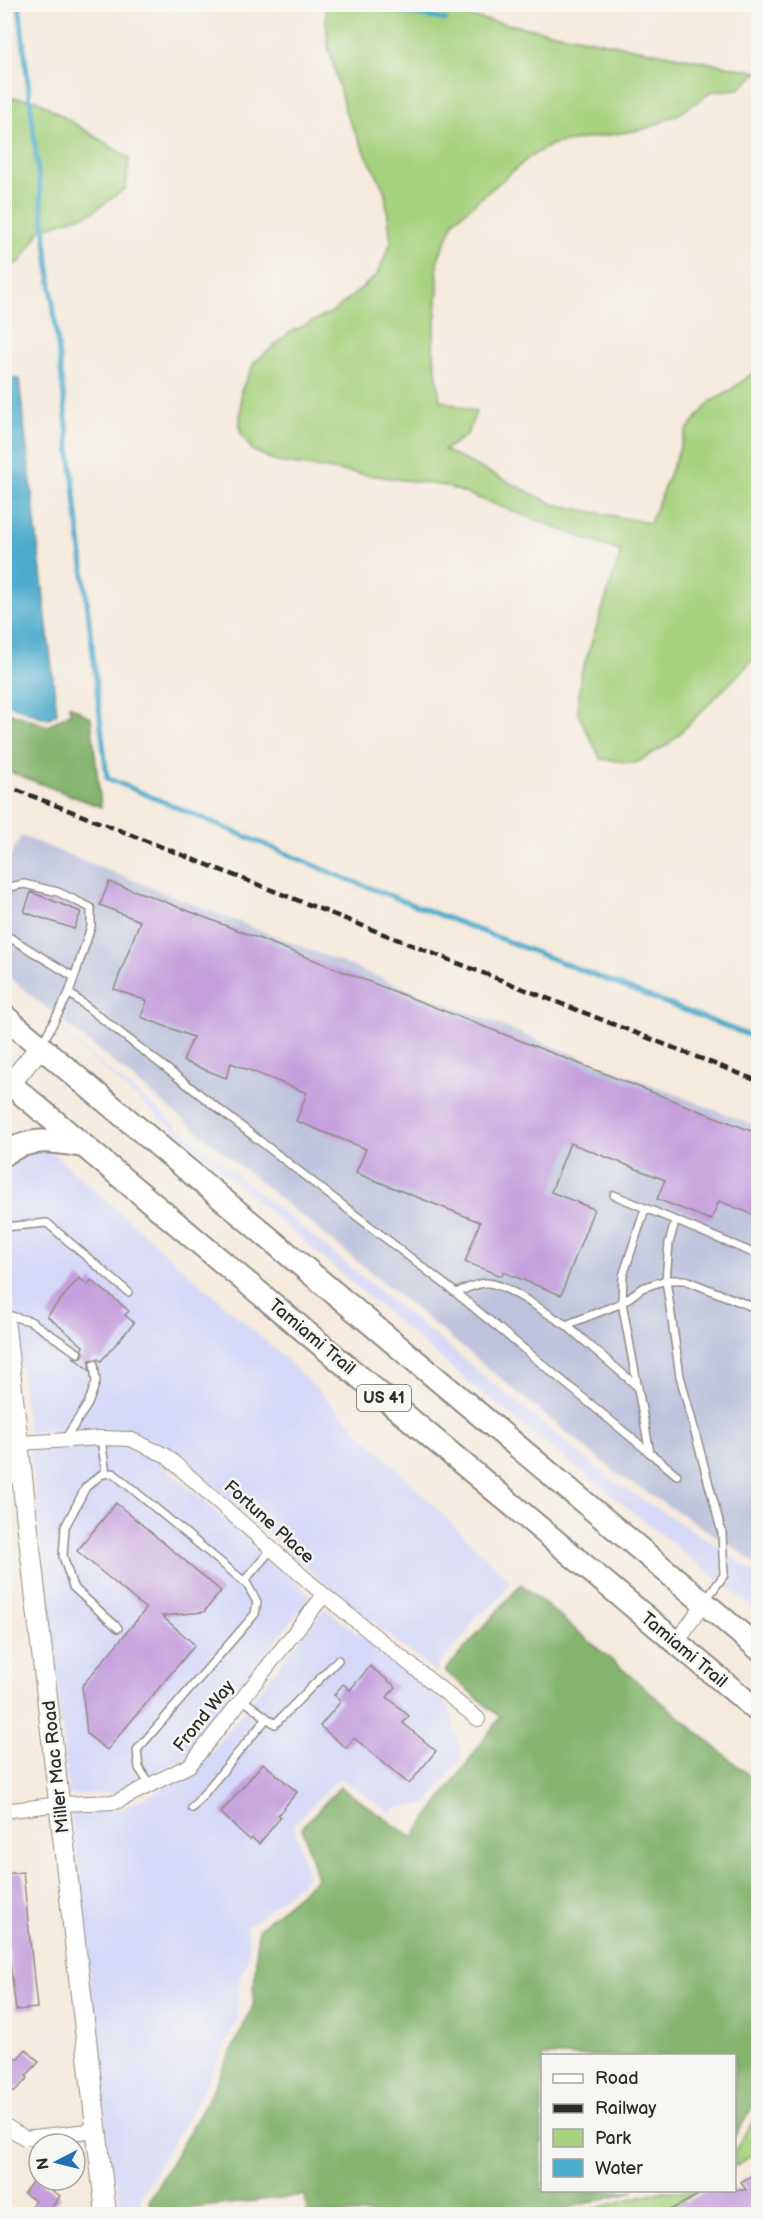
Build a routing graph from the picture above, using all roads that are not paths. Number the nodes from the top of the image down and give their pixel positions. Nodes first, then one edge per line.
1 (4, 896) edge
2 (4, 934) edge
3 (74, 976) junction
4 (69, 993) junction
5 (4, 1016) edge
6 (41, 1046) junction
7 (6, 1085) edge
8 (85, 1146) junction
9 (4, 1154) edge
10 (615, 1195) dead end
11 (645, 1209) junction
12 (675, 1222) junction
13 (4, 1227) edge
14 (759, 1255) edge
15 (666, 1280) junction
16 (128, 1292) dead end
17 (456, 1293) junction
18 (622, 1303) junction
19 (753, 1307) dead end
20 (4, 1317) edge
21 (566, 1325) junction
22 (78, 1353) dead end
23 (94, 1364) dead end
24 (638, 1387) junction
25 (100, 1438) junction
26 (65, 1439) junction
27 (12, 1443) edge
28 (650, 1454) junction
29 (106, 1474) junction
30 (677, 1475) dead end
31 (272, 1549) junction
32 (244, 1581) junction
33 (324, 1595) junction
34 (704, 1603) junction
35 (118, 1628) dead end
36 (676, 1643) junction
37 (759, 1648) edge
38 (338, 1660) dead end
39 (242, 1699) junction
40 (759, 1711) edge
41 (267, 1718) junction
42 (478, 1719) dead end
43 (150, 1785) junction
44 (60, 1804) junction
45 (192, 1808) dead end
46 (4, 1811) edge
47 (4, 2125) edge
48 (97, 2130) junction
49 (106, 2214) edge

1 - 3 lane
2 - 3 lane
3 - 4 lane
4 - 6 lane
4 - 17 lane
5 - 6 main road, US 41
6 - 7 street
6 - 34 main road, US 41
7 - 8 main road, Tamiami Trail / US 41
8 - 9 main road
8 - 36 main road, Tamiami Trail / US 41
10 - 11 lane
11 - 12 lane
11 - 18 lane
12 - 14 lane
12 - 15 lane
13 - 16 lane
15 - 18 lane
15 - 19 lane
15 - 34 lane
17 - 21 lane
17 - 28 lane
18 - 21 lane
18 - 24 lane
20 - 22 lane
20 - 27 street, Miller Mac Road
21 - 24 lane
23 - 26 lane
24 - 28 lane
25 - 26 street, Fortune Place
25 - 29 lane
25 - 31 street, Fortune Place
26 - 27 street, Fortune Place
27 - 44 street, Miller Mac Road
28 - 30 lane
29 - 32 lane
29 - 35 lane
31 - 32 lane
31 - 33 street, Fortune Place
32 - 43 lane
33 - 39 street, Frond Way
33 - 42 street, Fortune Place
34 - 36 street
34 - 37 main road, US 41
36 - 40 main road, Tamiami Trail / US 41
38 - 41 lane
39 - 41 lane
39 - 43 street, Frond Way
41 - 45 lane
43 - 44 street, Frond Way
44 - 46 street, Frond Way
44 - 48 street, Miller Mac Road
47 - 48 street
48 - 49 street, Miller Mac Road

